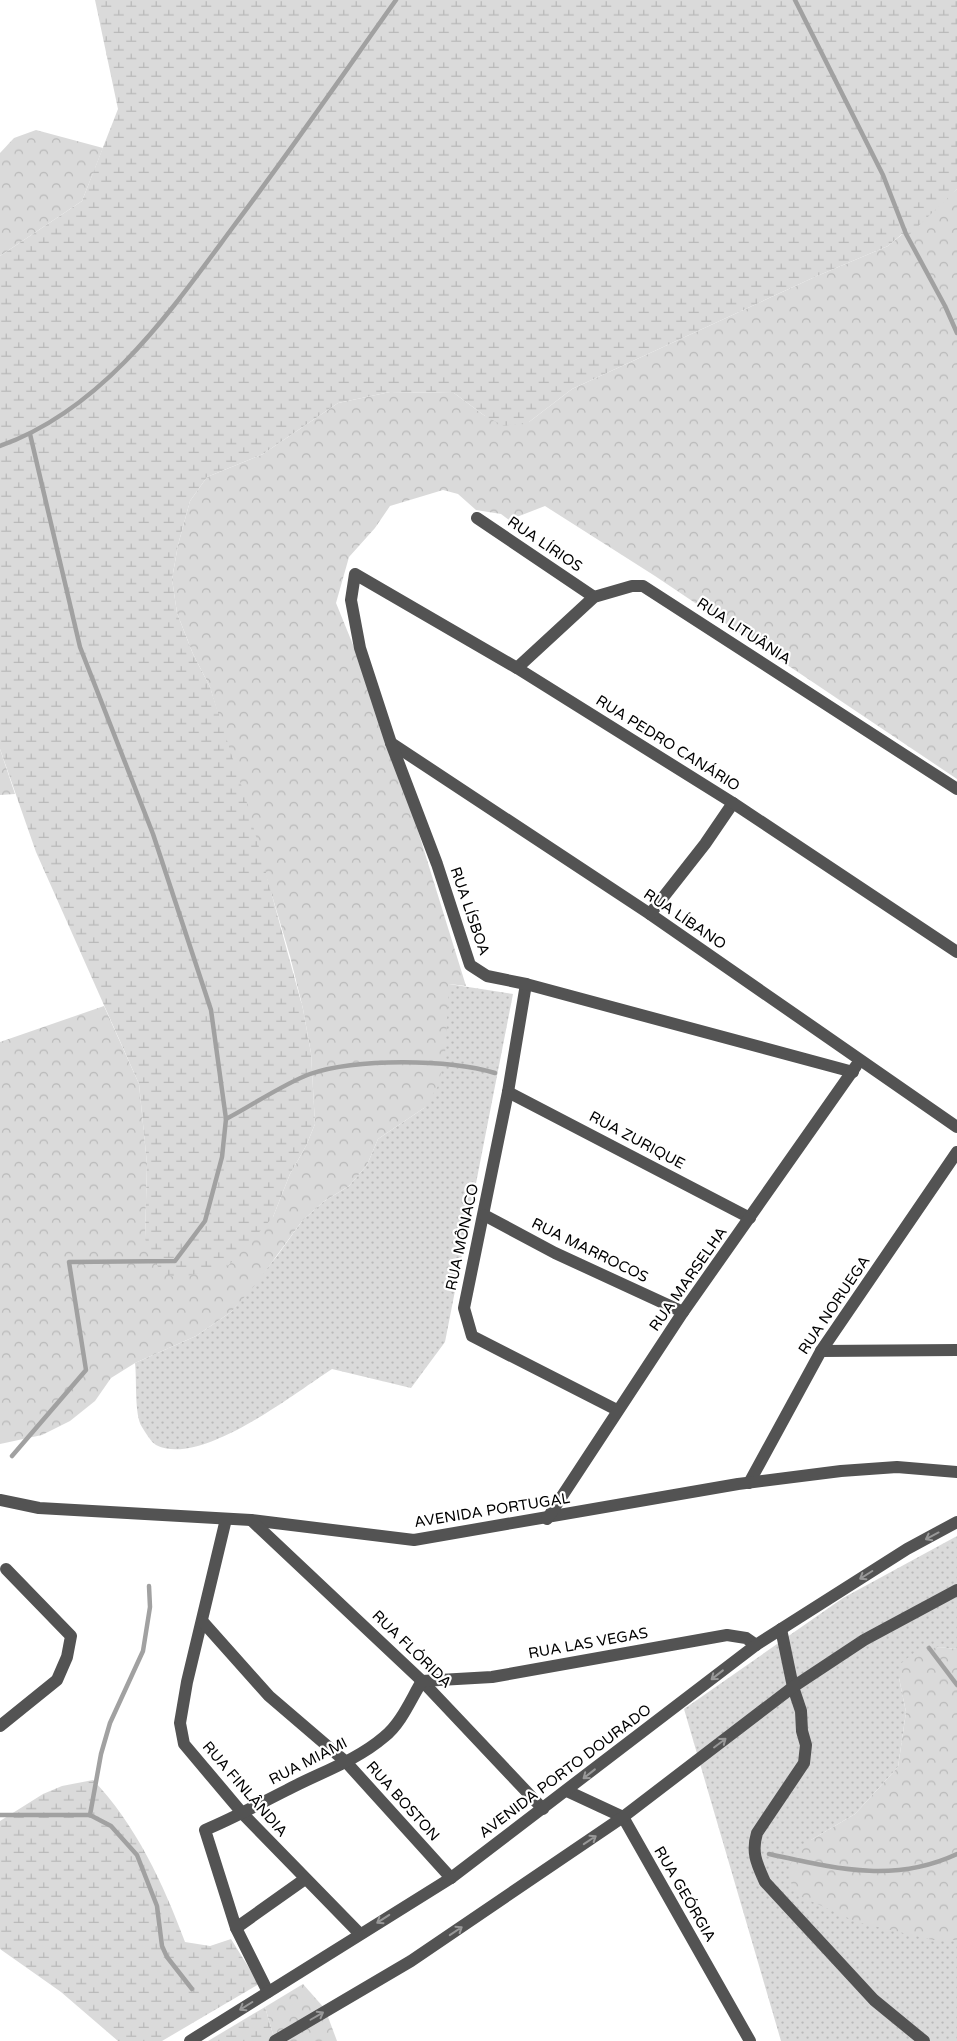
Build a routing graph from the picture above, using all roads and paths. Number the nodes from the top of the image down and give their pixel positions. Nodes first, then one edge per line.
1 (478, 518) dead end
2 (355, 574) joint
3 (594, 597) junction
4 (517, 668) junction
5 (391, 743) junction
6 (957, 789) edge
7 (733, 803) junction
8 (650, 914) junction
9 (957, 952) edge
10 (526, 984) junction
11 (859, 1060) junction
12 (853, 1072) junction
13 (508, 1092) junction
14 (957, 1127) edge
15 (957, 1152) edge
16 (484, 1215) junction
17 (750, 1218) junction
18 (683, 1312) junction
19 (957, 1338) edge
20 (952, 1350) edge
21 (821, 1351) junction
22 (617, 1410) junction
23 (957, 1472) edge
24 (749, 1483) junction
25 (0, 1500) edge
26 (226, 1519) junction
27 (547, 1519) junction
28 (251, 1520) junction
29 (957, 1522) edge
30 (6, 1569) dead end
31 (957, 1590) edge
32 (203, 1622) junction
33 (781, 1629) junction
34 (756, 1645) junction
35 (422, 1681) junction
36 (793, 1688) junction
37 (0, 1726) edge
38 (346, 1762) junction
39 (567, 1791) junction
40 (543, 1808) junction
41 (243, 1814) junction
42 (623, 1817) junction
43 (451, 1878) junction
44 (305, 1879) junction
45 (236, 1928) junction
46 (360, 1934) junction
47 (268, 1992) junction
48 (190, 2041) edge
49 (275, 2041) edge
50 (750, 2041) edge
51 (924, 2041) edge

1 - 3 street, RUA LÍRIOS
2 - 4 street, RUA PEDRO CANÁRIO
2 - 5 street, RUA LÍSBOA
3 - 4 street, RUA LITUÂNIA
3 - 6 street, RUA LITUÂNIA
4 - 7 street, RUA PEDRO CANÁRIO
5 - 8 street, RUA LÍBANO
5 - 10 street, RUA LÍSBOA
7 - 8 street
7 - 9 street, RUA PEDRO CANÁRIO
8 - 11 street, RUA LÍBANO
10 - 12 street, RUA LÍSBOA
10 - 13 street, RUA MÔNACO
11 - 12 street, RUA MARSELHA
11 - 14 street, RUA LÍBANO
12 - 17 street, RUA MARSELHA
13 - 16 street, RUA MÔNACO
13 - 17 street, RUA ZURIQUE
15 - 21 street, RUA NORUEGA
16 - 18 street, RUA MARROCOS
16 - 22 street, RUA MÔNACO
17 - 18 street, RUA MARSELHA
18 - 22 street, RUA MARSELHA
19 - 20 street
20 - 21 street
21 - 24 street, RUA NORUEGA
22 - 27 street, RUA MARSELHA
23 - 24 street, AVENIDA PORTUGAL
24 - 27 street, AVENIDA PORTUGAL
25 - 26 street, AVENIDA PORTUGAL
26 - 28 street, AVENIDA PORTUGAL
26 - 32 street, RUA FINLÂNDIA
27 - 28 street, AVENIDA PORTUGAL
28 - 35 street, RUA FLÓRIDA
29 -> 33 street, AVENIDA PORTO DOURADO
30 - 37 street
31 - 36 street
32 - 38 street, RUA BOSTON
32 - 41 street, RUA FINLÂNDIA
33 - 34 street, AVENIDA PORTO DOURADO
33 - 36 street
34 - 35 street, RUA LAS VEGAS
34 -> 39 street, AVENIDA PORTO DOURADO
35 - 38 street, RUA MIAMI
35 - 40 street, RUA FLÓRIDA
42 -> 36 street
36 - 51 street
38 - 41 street, RUA MIAMI
38 - 43 street, RUA BOSTON
39 - 40 street, AVENIDA PORTO DOURADO
39 - 42 street
40 - 43 street, AVENIDA PORTO DOURADO
41 - 44 street, RUA FINLÂNDIA
41 - 45 street, RUA MIAMI
49 -> 42 street
42 - 50 street, RUA GEÓRGIA
43 -> 46 street, AVENIDA PORTO DOURADO
44 - 45 street
44 - 46 street, RUA FINLÂNDIA
45 - 47 street, RUA MIAMI
46 - 47 street, AVENIDA PORTO DOURADO
47 -> 48 street, AVENIDA PORTO DOURADO

